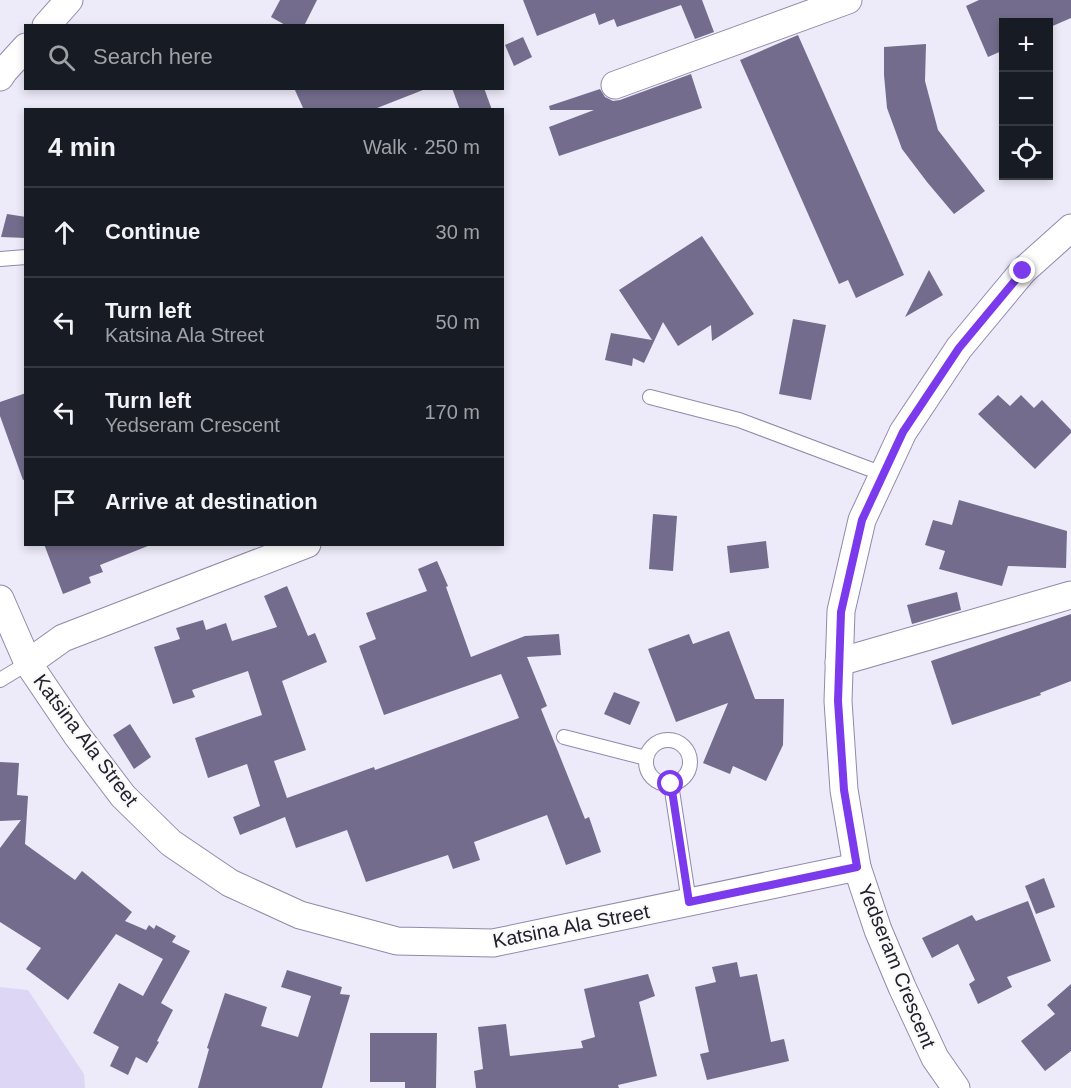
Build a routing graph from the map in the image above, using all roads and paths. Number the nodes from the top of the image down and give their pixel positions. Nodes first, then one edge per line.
1 (69, 0) edge
2 (848, 0) edge
3 (48, 24) edge
4 (24, 49) edge
5 (0, 77) edge
6 (615, 85) dead end
7 (1071, 228) edge
8 (24, 257) edge
9 (0, 259) edge
10 (650, 397) dead end
11 (883, 474) junction
12 (302, 546) edge
13 (1071, 595) edge
14 (0, 599) edge
15 (839, 662) junction
16 (28, 663) junction
17 (0, 680) edge
18 (564, 737) dead end
19 (646, 758) junction
20 (671, 784) junction
21 (857, 867) junction
22 (689, 902) junction
23 (956, 1088) edge

1 - 3 street
2 - 6 street
4 - 5 street
7 - 11 street, Yedseram Crescent
8 - 9 lane
10 - 11 lane
11 - 15 street, Yedseram Crescent
12 - 16 street
13 - 15 street
14 - 16 street, Katsina Ala Street
15 - 21 street, Yedseram Crescent
16 - 17 lane
16 - 22 street, Katsina Ala Street
18 - 19 lane
19 - 20 lane
19 - 20 lane
20 - 22 lane
21 - 22 street, Katsina Ala Street
21 - 23 street, Yedseram Crescent

